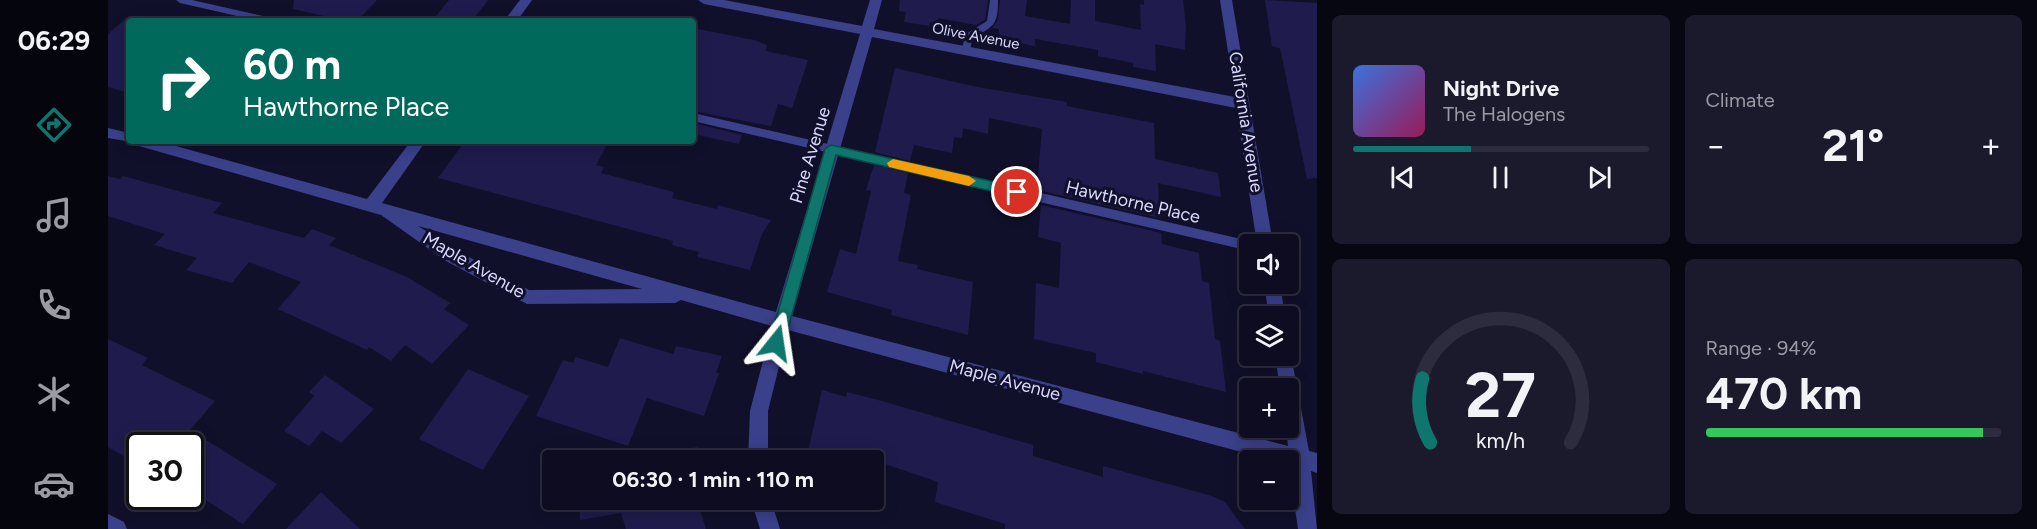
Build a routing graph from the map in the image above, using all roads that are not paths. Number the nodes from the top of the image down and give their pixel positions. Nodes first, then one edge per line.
1 (180, 0) edge
2 (526, 0) edge
3 (704, 0) edge
4 (876, 0) edge
5 (994, 0) edge
6 (1226, 0) edge
7 (259, 18) edge
8 (512, 18) edge
9 (867, 33) junction
10 (966, 51) junction
11 (1243, 104) junction
12 (696, 118) edge
13 (108, 133) edge
14 (126, 137) edge
15 (150, 144) edge
16 (417, 144) edge
17 (831, 149) junction
18 (372, 204) junction
19 (1263, 234) edge
20 (1239, 243) edge
21 (693, 295) junction
22 (782, 321) junction
23 (1286, 366) edge
24 (758, 450) edge
25 (1309, 461) edge
26 (763, 510) edge
27 (108, 524) edge
28 (117, 529) edge
29 (770, 529) edge
30 (1308, 529) edge

1 - 7 lane
2 - 8 street
3 - 9 street, Olive Avenue
4 - 9 street, Pine Avenue
5 - 10 lane
6 - 11 street, California Avenue
9 - 10 street, Olive Avenue
9 - 17 street, Pine Avenue
10 - 11 street, Olive Avenue
11 - 19 street, California Avenue
12 - 17 lane, Hawthorne Place
13 - 14 street
15 - 18 street, Maple Avenue
16 - 18 street
17 - 20 lane, Hawthorne Place
17 - 22 street, Pine Avenue
18 - 21 street, Maple Avenue
18 - 21 street, Maple Avenue
21 - 22 street, Maple Avenue
22 - 24 street, Pine Avenue
22 - 25 street, Maple Avenue
23 - 25 street
25 - 30 street
26 - 29 street
27 - 28 street

